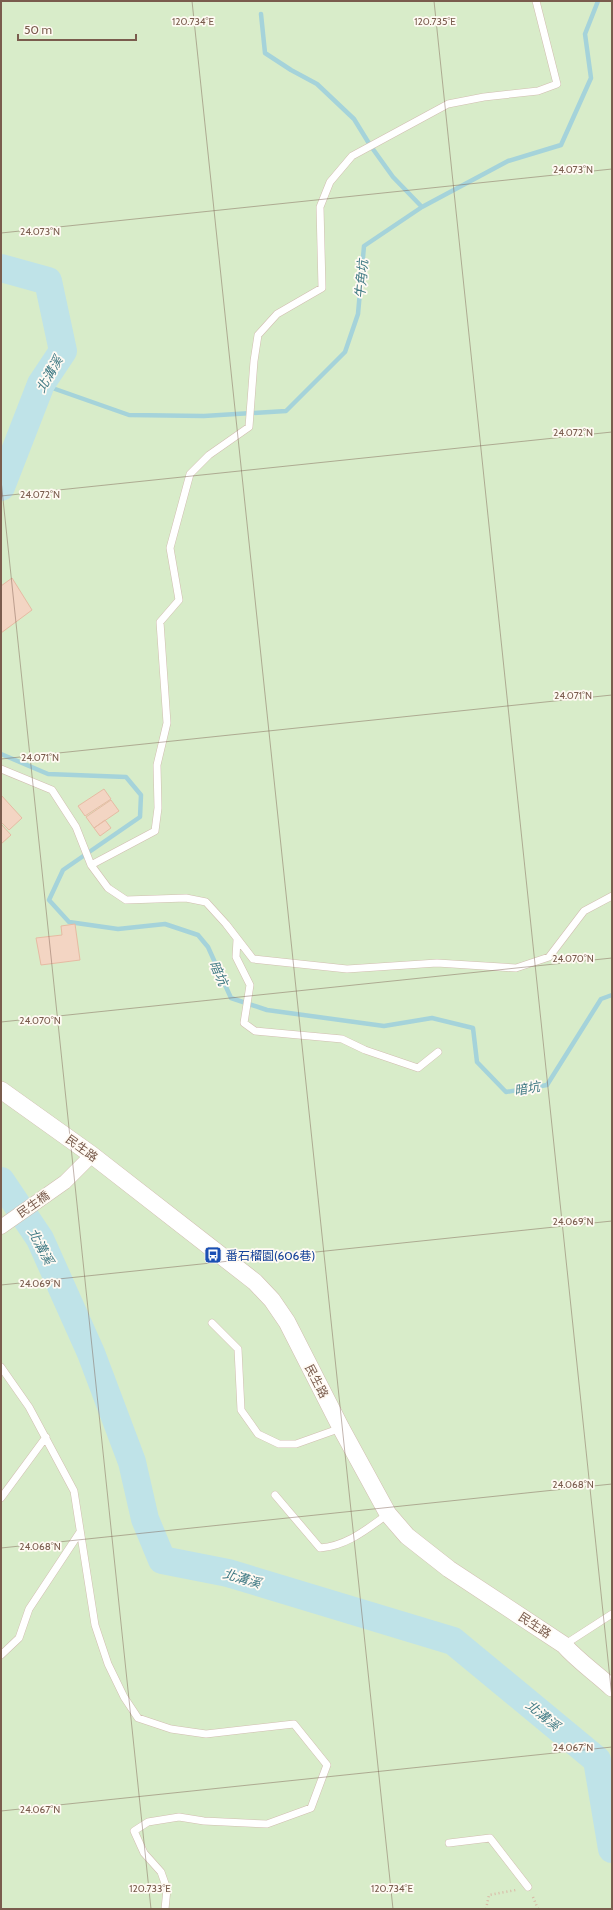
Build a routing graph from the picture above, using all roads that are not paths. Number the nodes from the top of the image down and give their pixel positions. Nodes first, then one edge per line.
1 (536, 1) edge
2 (1, 769) edge
3 (92, 865) junction
4 (612, 896) edge
5 (238, 940) junction
6 (438, 1052) dead end
7 (1, 1090) edge
8 (92, 1155) junction
9 (1, 1227) edge
10 (212, 1323) dead end
11 (1, 1366) edge
12 (341, 1428) junction
13 (46, 1437) junction
14 (275, 1495) dead end
15 (1, 1498) edge
16 (388, 1514) junction
17 (80, 1532) junction
18 (612, 1614) edge
19 (564, 1645) junction
20 (1, 1655) edge
21 (612, 1688) edge
22 (449, 1844) dead end
23 (528, 1888) road end
24 (165, 1909) edge

1 - 3 lane
2 - 3 lane
3 - 5 lane
4 - 5 lane
5 - 6 lane
7 - 8 street, 民生路
8 - 9 street, 民生橋
8 - 12 street, 民生路
10 - 12 lane
11 - 13 lane
12 - 16 street, 民生路
13 - 15 lane
13 - 17 lane
14 - 16 lane
16 - 19 street, 民生路
17 - 20 lane
17 - 24 lane
18 - 19 lane
19 - 21 street, 民生路
22 - 23 lane

